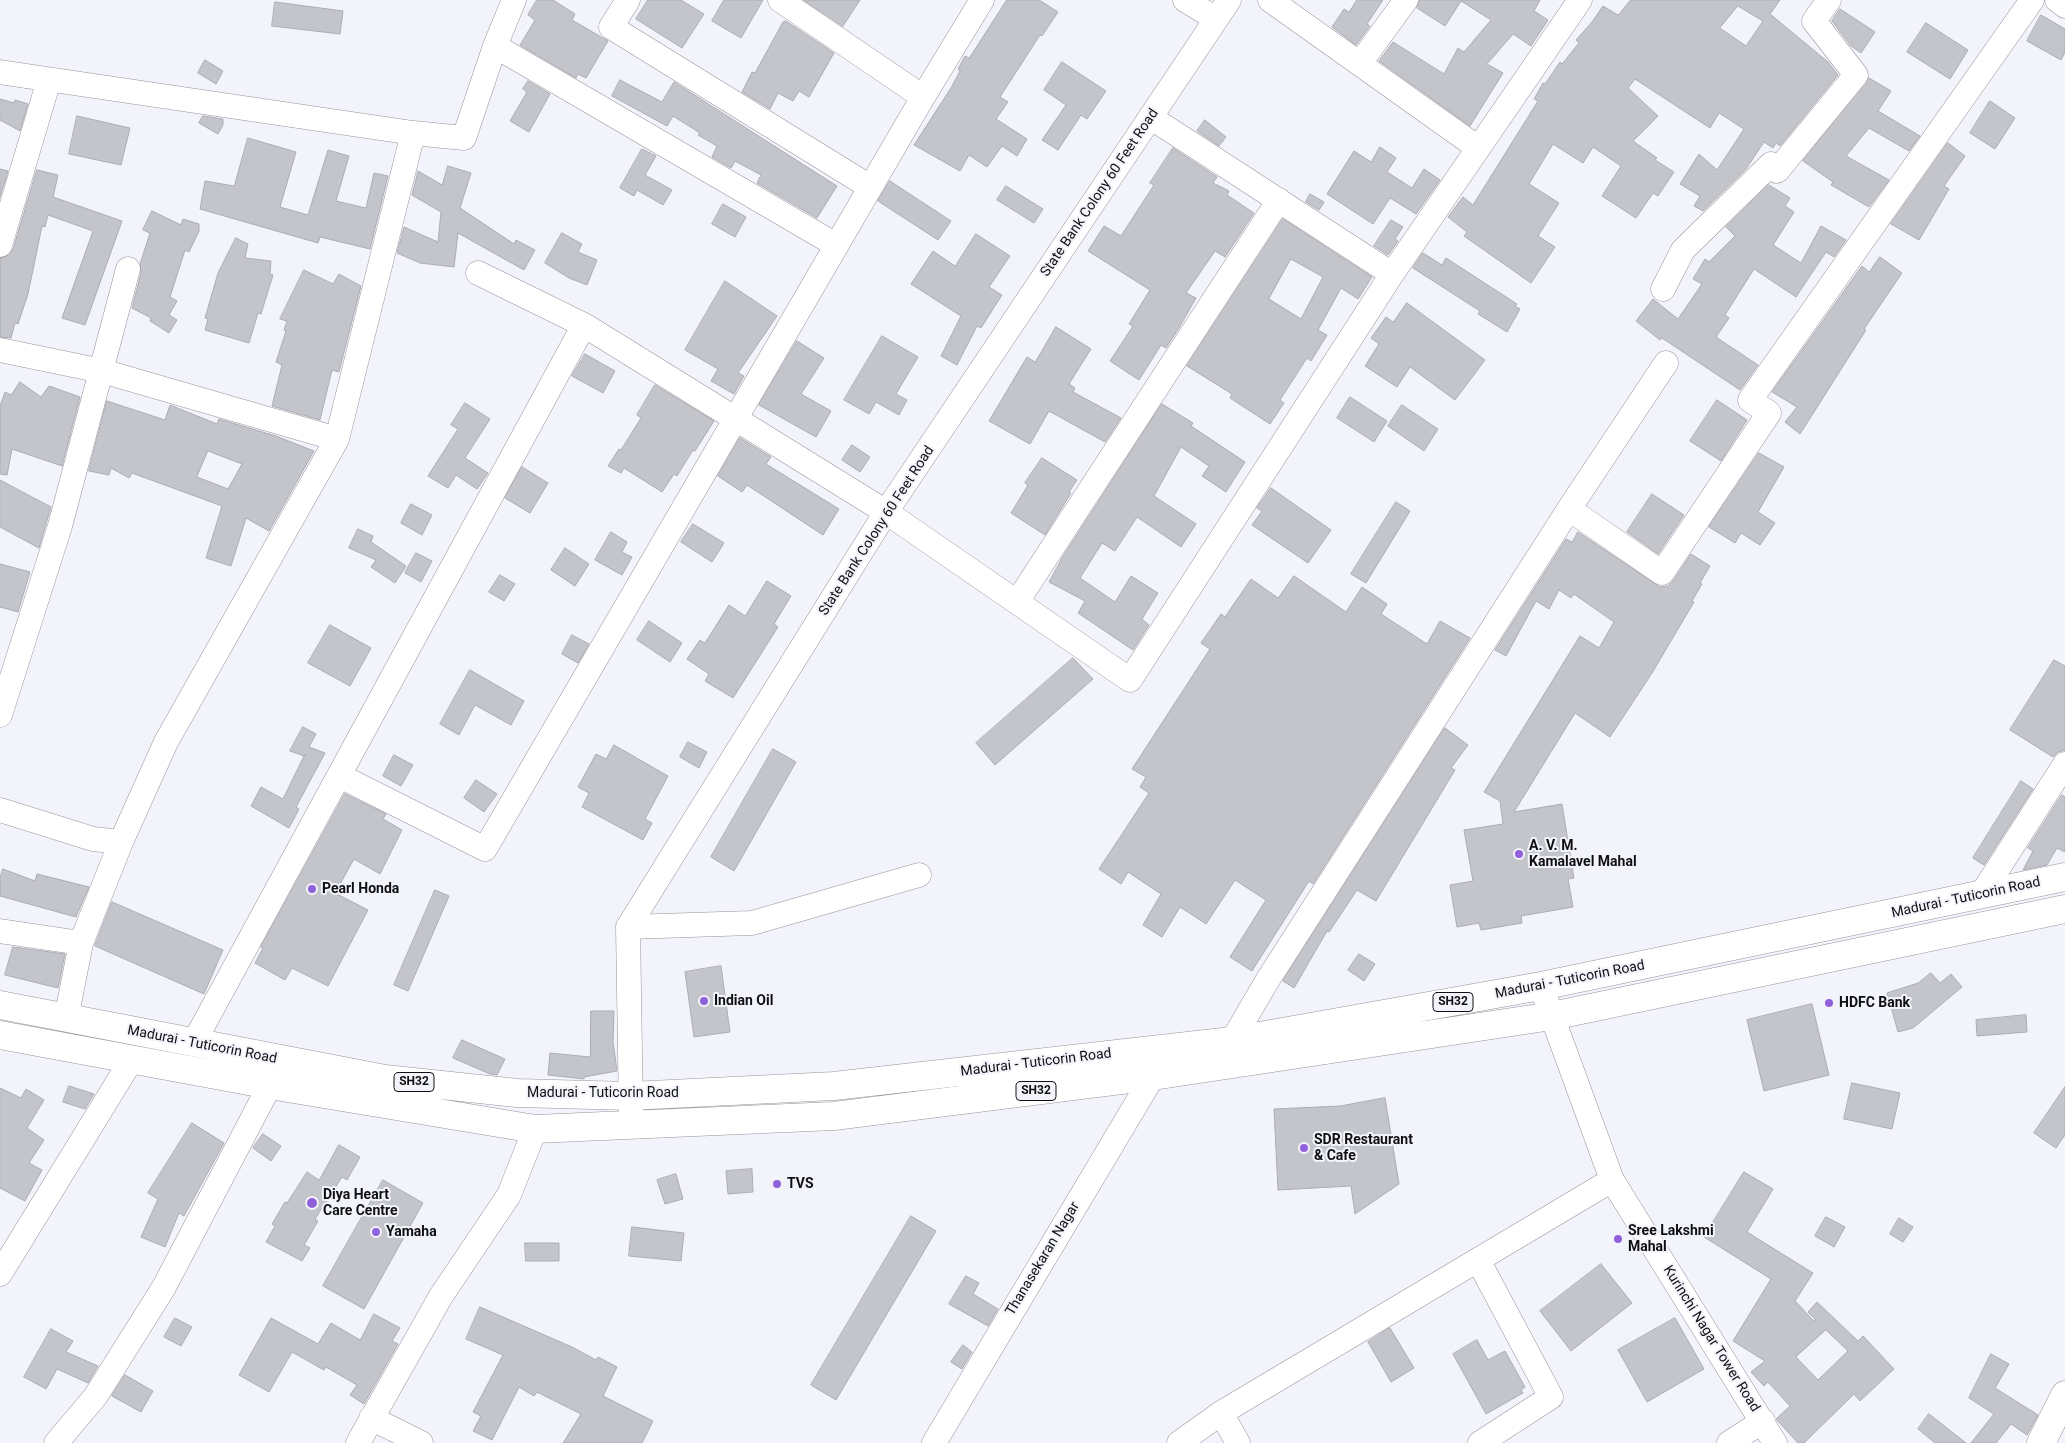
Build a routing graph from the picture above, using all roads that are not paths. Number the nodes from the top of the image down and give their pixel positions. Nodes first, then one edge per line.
1 (514, 0) edge
2 (628, 0) edge
3 (780, 0) edge
4 (1185, 0) edge
5 (1270, 0) edge
6 (1406, 0) edge
7 (1580, 0) edge
8 (1829, 0) edge
9 (2032, 0) edge
10 (2057, 0) edge
11 (980, 1) edge
12 (2065, 6) edge
13 (1222, 10) edge
14 (495, 46) junction
15 (1360, 63) junction
16 (0, 72) edge
17 (48, 80) junction
18 (923, 96) junction
19 (1150, 117) junction
20 (412, 133) junction
21 (1478, 148) junction
22 (870, 187) junction
23 (1279, 200) junction
24 (0, 244) edge
25 (836, 245) junction
26 (128, 269) dead end
27 (478, 273) dead end
28 (1392, 274) junction
29 (1663, 289) dead end
30 (584, 325) junction
31 (0, 350) edge
32 (1666, 363) dead end
33 (102, 371) junction
34 (735, 419) junction
35 (337, 440) junction
36 (1569, 509) junction
37 (886, 512) junction
38 (1017, 602) junction
39 (0, 715) edge
40 (2065, 764) edge
41 (340, 776) junction
42 (0, 810) edge
43 (121, 842) junction
44 (919, 875) dead end
45 (2065, 877) edge
46 (1982, 894) junction
47 (2065, 909) edge
48 (628, 927) junction
49 (0, 931) edge
50 (81, 943) junction
51 (1541, 986) junction
52 (0, 1005) edge
53 (1552, 1016) junction
54 (66, 1019) junction
55 (0, 1035) edge
56 (1232, 1041) junction
57 (193, 1044) junction
58 (132, 1059) junction
59 (1153, 1076) junction
60 (270, 1085) junction
61 (630, 1096) junction
62 (632, 1125) junction
63 (534, 1129) junction
64 (1612, 1180) junction
65 (1478, 1260) junction
66 (0, 1274) edge
67 (2065, 1395) edge
68 (1221, 1413) junction
69 (371, 1418) junction
70 (1763, 1421) junction
71 (56, 1443) edge
72 (358, 1443) edge
73 (421, 1443) edge
74 (934, 1443) edge
75 (1179, 1443) edge
76 (1238, 1443) edge
77 (1480, 1443) edge
78 (1729, 1443) edge
79 (1775, 1443) edge
80 (2041, 1443) edge

1 - 14 street
2 - 22 street
3 - 18 street
4 - 13 street
5 - 15 street
6 - 15 street
7 - 21 street
8 - 29 street
9 - 36 street
10 - 12 street
11 - 18 street
13 - 19 street, State Bank Colony 60 Feet Road
14 - 20 street
14 - 25 street
15 - 21 street
16 - 17 street
17 - 20 street
17 - 24 street
18 - 22 street
19 - 23 street
19 - 37 street, State Bank Colony 60 Feet Road
20 - 35 street
21 - 28 street
22 - 25 street
23 - 28 street
23 - 38 street
25 - 34 street
26 - 33 street
27 - 30 street
28 - 38 street
30 - 34 street
30 - 41 street
31 - 33 street
32 - 36 street
33 - 35 street
33 - 39 street
34 - 37 street
34 - 41 street
35 - 43 street
36 - 56 street
37 - 38 street
37 - 48 street, State Bank Colony 60 Feet Road
40 - 46 street
41 - 57 street
42 - 43 street
43 - 50 street
44 - 48 street
45 - 46 main road, Madurai - Tuticorin Road / SH32
46 - 51 main road, Madurai - Tuticorin Road / SH32
47 - 53 main road, Madurai - Tuticorin Road / SH32
48 - 61 street
49 - 50 street
50 - 54 street
51 - 53 street, Kurinchi Nagar Tower Road
51 - 56 main road, Madurai - Tuticorin Road / SH32
52 - 54 main road, Madurai - Tuticorin Road / SH32
53 - 59 main road, Madurai - Tuticorin Road / SH32
53 - 64 street, Kurinchi Nagar Tower Road
54 - 57 main road, Madurai - Tuticorin Road / SH32
55 - 58 main road, Madurai - Tuticorin Road / SH32
56 - 61 main road, Madurai - Tuticorin Road / SH32
57 - 61 main road, Madurai - Tuticorin Road / SH32
58 - 60 main road, Madurai - Tuticorin Road / SH32
58 - 66 street
59 - 62 main road, Madurai - Tuticorin Road / SH32
59 - 74 street, Thanasekaran Nagar
60 - 63 main road, Madurai - Tuticorin Road / SH32
60 - 71 street
61 - 62 street
62 - 63 main road, Madurai - Tuticorin Road / SH32
63 - 69 street
64 - 65 street
64 - 70 street, Kurinchi Nagar Tower Road
65 - 68 street
65 - 77 street
67 - 80 main road
68 - 75 street
68 - 76 street
69 - 72 street
69 - 73 street
70 - 78 street
70 - 79 street, Kurinchi Nagar Tower Road

